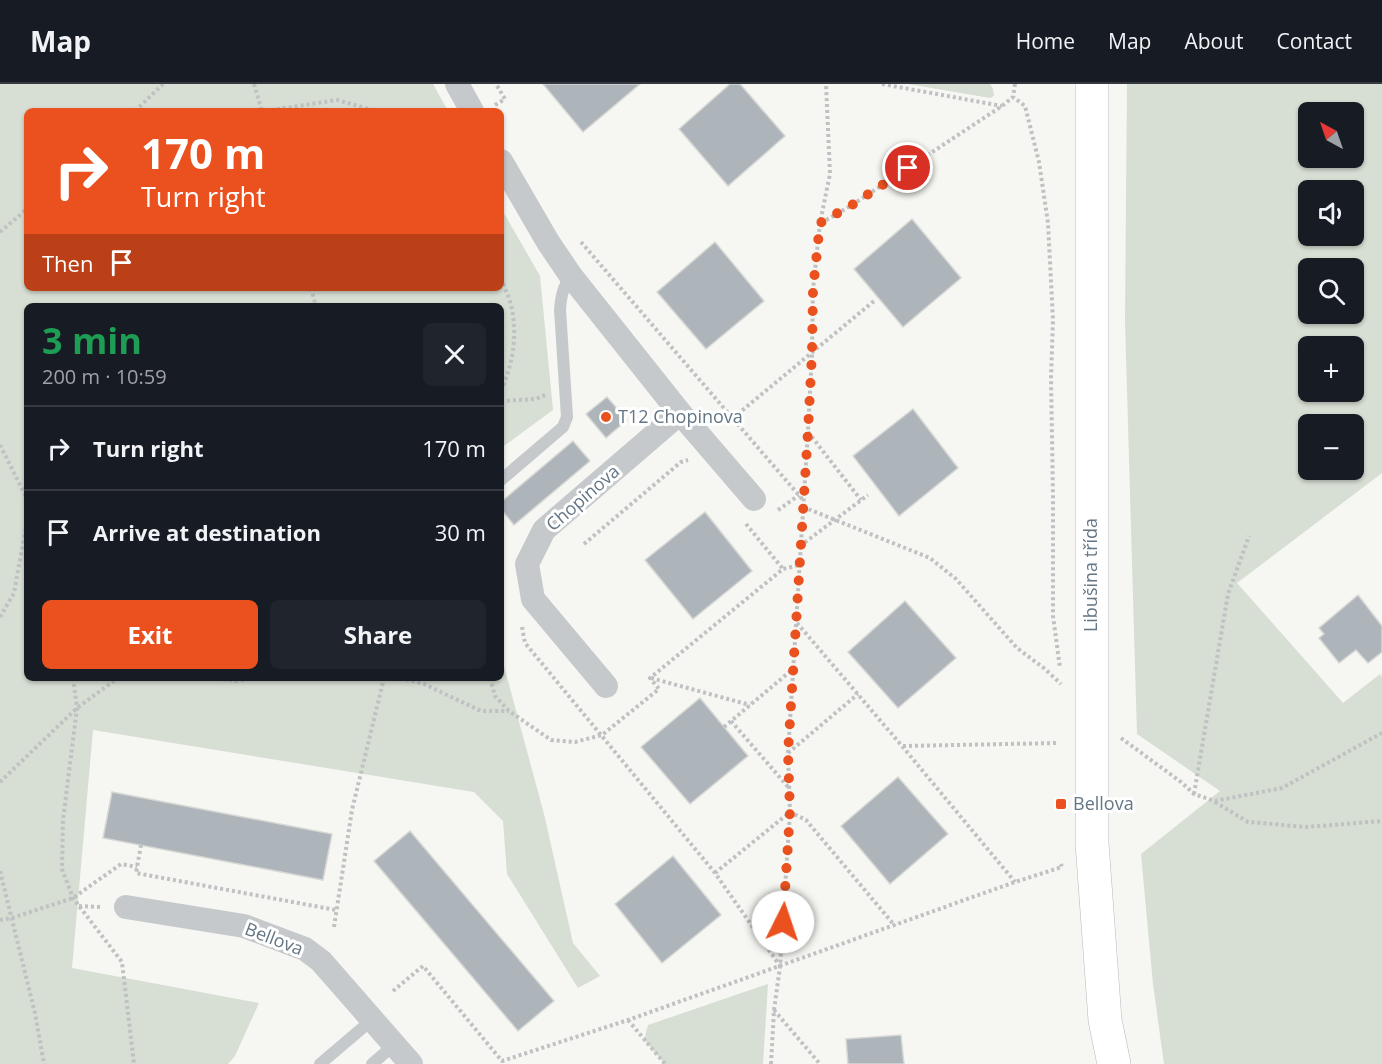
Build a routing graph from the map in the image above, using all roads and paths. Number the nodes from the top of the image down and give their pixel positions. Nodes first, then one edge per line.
1 (163, 84) edge
2 (254, 84) edge
3 (457, 84) edge
4 (496, 84) edge
5 (826, 84) edge
6 (882, 84) edge
7 (1015, 84) edge
8 (1092, 84) edge
9 (1013, 97) junction
10 (1002, 106) junction
11 (138, 108) edge
12 (263, 108) edge
13 (284, 108) edge
14 (365, 108) edge
15 (478, 108) edge
16 (485, 108) edge
17 (504, 166) edge
18 (24, 212) edge
19 (820, 223) junction
20 (0, 232) edge
21 (577, 237) dead end
22 (571, 276) junction
23 (504, 286) edge
24 (874, 301) dead end
25 (812, 353) junction
26 (504, 385) edge
27 (565, 388) junction
28 (504, 401) edge
29 (680, 413) junction
30 (733, 418) junction
31 (808, 431) junction
32 (0, 445) edge
33 (692, 459) dead end
34 (504, 477) edge
35 (24, 493) edge
36 (868, 495) dead end
37 (754, 499) dead end
38 (861, 500) junction
39 (804, 501) junction
40 (803, 507) junction
41 (835, 520) junction
42 (744, 521) dead end
43 (1249, 536) dead end
44 (24, 538) edge
45 (584, 544) dead end
46 (800, 546) junction
47 (799, 565) junction
48 (783, 569) junction
49 (0, 617) edge
50 (521, 621) dead end
51 (797, 623) junction
52 (794, 668) junction
53 (650, 678) junction
54 (74, 681) edge
55 (114, 681) edge
56 (383, 681) edge
57 (412, 681) edge
58 (491, 681) edge
59 (606, 686) dead end
60 (858, 694) junction
61 (750, 705) junction
62 (77, 708) junction
63 (509, 711) junction
64 (1092, 715) junction
65 (731, 721) junction
66 (724, 727) dead end
67 (1382, 734) edge
68 (602, 735) junction
69 (1059, 742) dead end
70 (902, 746) junction
71 (788, 753) junction
72 (0, 782) edge
73 (789, 789) junction
74 (1194, 795) junction
75 (1215, 801) junction
76 (790, 812) junction
77 (1382, 821) edge
78 (141, 845) dead end
79 (137, 867) junction
80 (1062, 867) dead end
81 (0, 871) edge
82 (715, 873) junction
83 (1015, 882) junction
84 (73, 898) junction
85 (126, 907) dead end
86 (336, 910) junction
87 (12, 918) junction
88 (0, 920) edge
89 (896, 926) junction
90 (334, 927) dead end
91 (780, 967) junction
92 (393, 991) dead end
93 (774, 1010) junction
94 (373, 1019) junction
95 (627, 1020) junction
96 (394, 1044) junction
97 (503, 1062) edge
98 (136, 1063) edge
99 (44, 1064) edge
100 (320, 1064) edge
101 (372, 1064) edge
102 (411, 1064) edge
103 (665, 1064) edge
104 (771, 1064) edge
105 (820, 1064) edge
106 (1114, 1064) edge

1 - 11 path
2 - 12 path
3 - 15 street
4 - 16 path
5 - 19 path
6 - 10 path
7 - 9 path
8 - 64 street, Libušina třída
9 - 10 path
9 - 41 path
10 - 19 path
13 - 14 path
17 - 22 street
18 - 20 path
19 - 25 path
21 - 30 path
22 - 27 lane
22 - 29 street
23 - 26 path
24 - 25 path
25 - 30 path
25 - 31 path
27 - 28 path
27 - 34 lane
29 - 37 street
29 - 59 street, Chopinova
30 - 39 path
31 - 38 path
31 - 39 path
32 - 35 path
33 - 45 path
36 - 38 path
38 - 41 path
39 - 40 path
40 - 41 path
40 - 46 path
41 - 46 path
42 - 48 path
43 - 74 path
44 - 49 path
46 - 47 path
47 - 48 path
47 - 51 path
48 - 53 path
50 - 68 path
51 - 52 path
51 - 60 path
52 - 61 path
52 - 71 path
53 - 61 path
53 - 68 path
54 - 62 path
55 - 62 path
56 - 86 path
57 - 63 path
58 - 63 path
60 - 70 path
60 - 71 path
61 - 65 path
62 - 72 path
62 - 84 path
63 - 68 path
64 - 74 path
64 - 106 street, Libušina třída
65 - 66 path
65 - 73 path
67 - 75 path
68 - 82 path
69 - 70 path
70 - 83 path
71 - 73 path
73 - 76 path
74 - 75 path
75 - 77 path
76 - 82 path
76 - 89 path
76 - 91 path
78 - 79 path
79 - 84 path
79 - 86 path
80 - 83 path
81 - 87 path
82 - 91 path
83 - 89 path
84 - 87 path
84 - 98 path
85 - 94 street, Bellova
86 - 90 path
87 - 88 path
87 - 99 path
89 - 91 path
91 - 93 path
91 - 95 path
92 - 97 path
93 - 104 path
93 - 105 path
94 - 96 street, Bellova
94 - 100 lane
95 - 97 path
95 - 103 path
96 - 101 lane
96 - 102 street, Bellova

